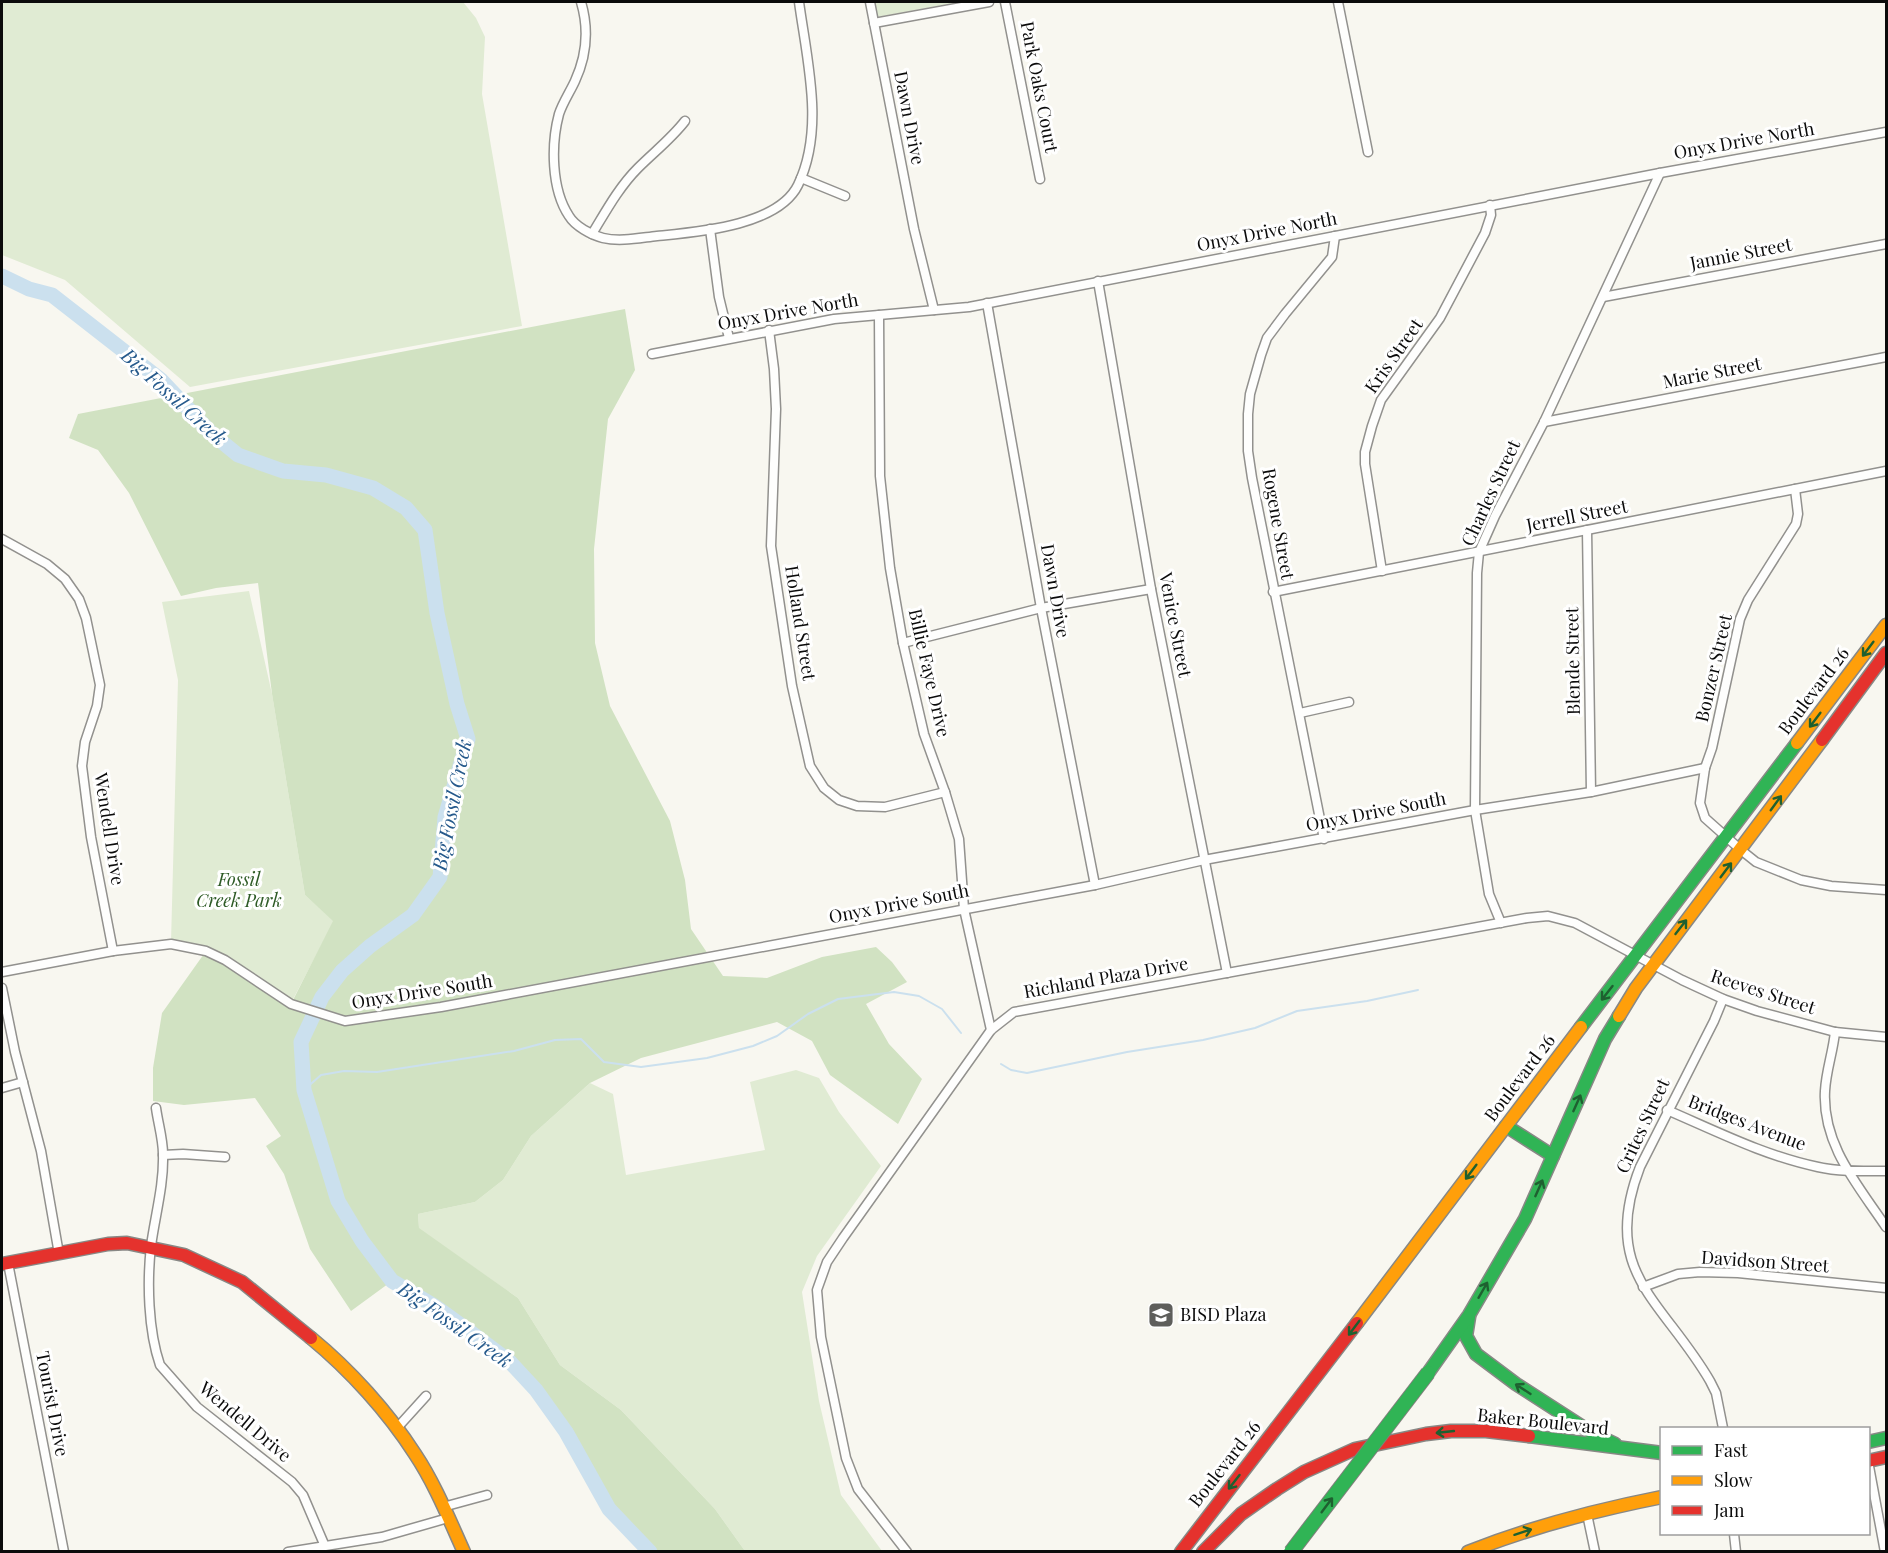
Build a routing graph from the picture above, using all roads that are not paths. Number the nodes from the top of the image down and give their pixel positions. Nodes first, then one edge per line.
1 (581, 2) edge
2 (799, 2) edge
3 (870, 2) edge
4 (989, 2) edge
5 (1005, 2) edge
6 (1338, 2) edge
7 (874, 23) junction
8 (685, 121) dead end
9 (1887, 132) edge
10 (1368, 152) dead end
11 (1660, 173) junction
12 (801, 178) junction
13 (1040, 179) dead end
14 (844, 196) dead end
15 (1491, 206) junction
16 (710, 229) junction
17 (592, 234) junction
18 (1335, 236) junction
19 (1887, 244) edge
20 (1098, 281) junction
21 (1603, 297) junction
22 (987, 303) junction
23 (934, 310) junction
24 (879, 315) junction
25 (769, 330) junction
26 (729, 338) junction
27 (652, 354) dead end
28 (1887, 357) edge
29 (1544, 422) junction
30 (1887, 471) edge
31 (1795, 489) junction
32 (1587, 530) junction
33 (2, 539) edge
34 (1479, 552) junction
35 (1382, 571) junction
36 (1151, 589) junction
37 (1273, 592) junction
38 (1041, 608) junction
39 (1887, 625) edge
40 (903, 643) junction
41 (1887, 653) edge
42 (1850, 673) junction
43 (1864, 684) junction
44 (1349, 702) dead end
45 (1300, 713) junction
46 (1706, 768) junction
47 (945, 792) junction
48 (1591, 792) junction
49 (1474, 810) junction
50 (1728, 837) junction
51 (1323, 839) junction
52 (1741, 850) junction
53 (1204, 860) junction
54 (1095, 885) junction
55 (1887, 890) edge
56 (964, 909) junction
57 (1501, 923) junction
58 (113, 951) junction
59 (1636, 956) junction
60 (1652, 965) junction
61 (2, 972) edge
62 (1227, 973) junction
63 (2, 988) edge
64 (1723, 999) junction
65 (991, 1030) junction
66 (1835, 1032) junction
67 (1887, 1036) edge
68 (22, 1082) junction
69 (2, 1088) edge
70 (156, 1108) dead end
71 (1667, 1110) junction
72 (1506, 1126) junction
73 (163, 1155) junction
74 (1553, 1156) junction
75 (225, 1157) dead end
76 (1848, 1171) junction
77 (1887, 1171) edge
78 (1887, 1227) edge
79 (151, 1247) junction
80 (59, 1254) junction
81 (5, 1264) edge
82 (1643, 1287) junction
83 (1887, 1288) edge
84 (1469, 1315) junction
85 (426, 1396) dead end
86 (1723, 1427) edge
87 (397, 1428) junction
88 (1887, 1438) edge
89 (1870, 1442) edge
90 (1628, 1450) junction
91 (1660, 1453) edge
92 (1887, 1457) edge
93 (1870, 1461) edge
94 (1870, 1467) edge
95 (487, 1496) dead end
96 (1660, 1497) edge
97 (446, 1512) junction
98 (1587, 1514) junction
99 (1734, 1535) edge
100 (324, 1544) junction
101 (64, 1551) edge
102 (288, 1551) edge
103 (464, 1551) edge
104 (907, 1551) edge
105 (1181, 1551) edge
106 (1203, 1551) edge
107 (1291, 1551) edge
108 (1468, 1551) edge
109 (1595, 1551) edge
110 (1736, 1551) edge
111 (1885, 1551) edge

1 - 17 street
2 - 12 street
3 - 7 street, Dawn Drive
4 - 7 street
5 - 13 street, Park Oaks Court
6 - 10 street
7 - 23 street, Dawn Drive
8 - 17 street
9 - 11 street, Onyx Drive North
11 - 15 street, Onyx Drive North
11 - 21 street, Charles Street
12 - 14 street
12 - 16 street
15 - 18 street, Onyx Drive North
15 - 35 street, Kris Street
16 - 17 street
16 - 26 street
18 - 20 street, Onyx Drive North
18 - 37 street, Rogene Street
19 - 21 street, Jannie Street
20 - 22 street, Onyx Drive North
20 - 36 street, Venice Street
21 - 29 street, Charles Street
22 - 23 street, Onyx Drive North
22 - 38 street, Dawn Drive
23 - 24 street, Onyx Drive North
24 - 25 street, Onyx Drive North
24 - 40 street, Billie Faye Drive
25 - 26 street, Onyx Drive North
25 - 47 street, Holland Street
26 - 27 street, Onyx Drive North
28 - 29 street, Marie Street
29 - 34 street, Charles Street
30 - 31 street, Jerrell Street
31 - 32 street, Jerrell Street
31 - 46 street, Bonzer Street
32 - 34 street, Jerrell Street
32 - 48 street, Blende Street
33 - 58 street, Wendell Drive
34 - 35 street, Jerrell Street
34 - 49 street, Charles Street
35 - 37 street, Jerrell Street
36 - 38 street
36 - 53 street, Venice Street
37 - 45 street, Rogene Street
38 - 40 street
38 - 54 street, Dawn Drive
39 -> 42 main road, Boulevard 26
40 - 47 street, Billie Faye Drive
41 - 43 main road, Boulevard 26
42 - 43 main road
42 -> 50 main road, Boulevard 26
52 -> 43 main road, Boulevard 26
44 - 45 street
45 - 51 street, Rogene Street
46 - 48 street, Onyx Drive South
46 - 50 street, Bonzer Street
47 - 56 street, Billie Faye Drive
48 - 49 street, Onyx Drive South
49 - 51 street, Onyx Drive South
49 - 57 street, Charles Street
50 - 52 street, Bonzer Street
50 - 59 main road, Boulevard 26
51 - 53 street, Onyx Drive South
52 - 55 street, Bonzer Street
60 -> 52 main road, Boulevard 26
53 - 54 street, Onyx Drive South
53 - 62 street, Venice Street
54 - 56 street, Onyx Drive South
56 - 58 street, Onyx Drive South
56 - 65 street, Billie Faye Drive
57 - 59 street, Richland Plaza Drive
57 - 62 street, Richland Plaza Drive
58 - 61 street, Onyx Drive South
59 - 60 street, Reeves Street
59 -> 72 main road, Boulevard 26
60 - 64 street, Reeves Street
74 -> 60 main road, Boulevard 26
62 - 65 street, Richland Plaza Drive
63 - 68 street
64 - 66 street, Reeves Street
64 - 71 street, Crites Street
65 - 104 street, Richland Plaza Drive
66 - 67 street, Reeves Street
66 - 76 street
68 - 69 street
68 - 80 street
70 - 73 street, Wendell Drive
71 - 76 street, Bridges Avenue
71 - 82 street, Crites Street
72 - 74 main road
72 -> 105 main road, Boulevard 26
73 - 75 street
73 - 79 street, Wendell Drive
84 -> 74 main road, Boulevard 26
76 - 77 street, Bridges Avenue
76 - 78 street
79 - 80 main road
79 - 87 main road
79 - 100 street, Wendell Drive
80 - 81 main road
81 - 101 street, Tourist Drive
82 - 83 street, Davidson Street
82 - 86 street, Crites Street
90 -> 84 main road
107 -> 84 main road, Boulevard 26, bridge
85 - 87 street
87 - 97 main road
88 - 89 main road
90 - 91 main road, Baker Boulevard
90 -> 106 main road, Baker Boulevard
92 - 93 main road
94 - 111 street
95 - 97 street
96 - 98 main road
97 - 100 street
97 - 103 main road
108 -> 98 main road
98 - 109 street
99 - 110 street
100 - 102 street

